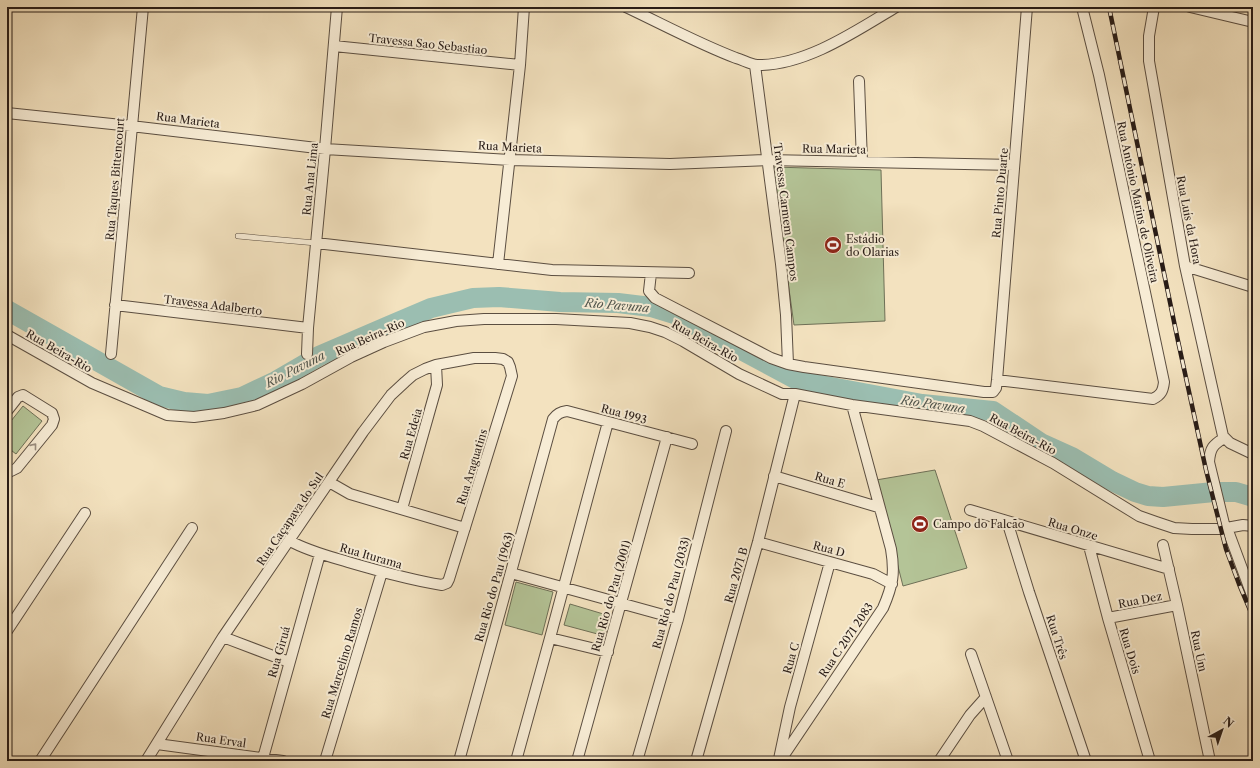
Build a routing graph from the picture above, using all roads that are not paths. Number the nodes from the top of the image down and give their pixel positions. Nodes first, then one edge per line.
1 (143, 7) edge
2 (337, 7) edge
3 (524, 7) edge
4 (626, 7) edge
5 (896, 7) edge
6 (1027, 7) edge
7 (1082, 7) edge
8 (1154, 7) edge
9 (1190, 7) edge
10 (1253, 22) edge
11 (334, 46) junction
12 (520, 65) junction
13 (755, 65) junction
14 (860, 81) dead end
15 (7, 113) edge
16 (132, 126) junction
17 (325, 148) junction
18 (510, 160) junction
19 (767, 160) junction
20 (862, 162) junction
21 (1014, 165) junction
22 (238, 236) dead end
23 (316, 244) junction
24 (498, 264) junction
25 (1185, 266) junction
26 (651, 273) junction
27 (689, 274) dead end
28 (1253, 287) edge
29 (115, 305) junction
30 (308, 328) junction
31 (7, 335) edge
32 (111, 354) dead end
33 (307, 354) dead end
34 (503, 359) joint
35 (788, 364) junction
36 (436, 365) junction
37 (997, 380) junction
38 (795, 394) junction
39 (852, 405) junction
40 (7, 411) edge
41 (553, 419) joint
42 (608, 422) junction
43 (726, 431) dead end
44 (1224, 437) junction
45 (667, 438) junction
46 (692, 444) dead end
47 (1253, 454) edge
48 (7, 471) edge
49 (774, 476) junction
50 (329, 482) junction
51 (878, 507) junction
52 (402, 509) junction
53 (970, 510) dead end
54 (85, 513) dead end
55 (1007, 521) junction
56 (1253, 526) edge
57 (192, 528) dead end
58 (465, 528) junction
59 (1226, 528) junction
60 (290, 541) junction
61 (758, 542) junction
62 (1163, 545) dead end
63 (1089, 546) junction
64 (320, 554) junction
65 (830, 562) junction
66 (1169, 570) junction
67 (382, 572) junction
68 (511, 573) junction
69 (447, 583) joint
70 (892, 584) junction
71 (563, 587) junction
72 (1253, 598) edge
73 (621, 603) junction
74 (1177, 605) junction
75 (1108, 618) junction
76 (678, 619) junction
77 (7, 631) edge
78 (223, 637) junction
79 (550, 638) junction
80 (608, 652) junction
81 (970, 654) dead end
82 (289, 662) junction
83 (986, 697) junction
84 (157, 744) junction
85 (263, 758) junction
86 (40, 761) edge
87 (146, 761) edge
88 (283, 761) edge
89 (325, 761) edge
90 (459, 761) edge
91 (516, 761) edge
92 (577, 761) edge
93 (637, 761) edge
94 (696, 761) edge
95 (779, 761) edge
96 (940, 761) edge
97 (1008, 761) edge
98 (1086, 761) edge
99 (1150, 761) edge
100 (1210, 761) edge

1 - 16 street, Rua Taques Bittencourt
2 - 11 street, Rua Ana Lima
3 - 12 street
4 - 13 street
5 - 13 street
6 - 21 street, Rua Pinto Duarte
7 - 37 street, Rua Antônio Marins de Oliveira
8 - 25 street, Rua Luís da Hora
9 - 10 street
11 - 12 street, Travessa Sao Sebastiao
11 - 17 street, Rua Ana Lima
12 - 18 street
13 - 19 street, Travessa Carmem Campos
14 - 20 street
15 - 16 street, Rua Marieta
16 - 17 street, Rua Marieta
16 - 29 street, Rua Taques Bittencourt
17 - 18 street, Rua Marieta
17 - 23 street, Rua Ana Lima
18 - 19 street, Rua Marieta
18 - 24 street
19 - 20 street, Rua Marieta
19 - 35 street, Travessa Carmem Campos
20 - 21 street, Rua Marieta
21 - 37 street, Rua Pinto Duarte
22 - 23 lane
23 - 24 street
23 - 30 street, Rua Ana Lima
24 - 26 street
25 - 28 street
25 - 44 street, Rua Luís da Hora
26 - 27 street
26 - 35 street
29 - 30 street, Travessa Adalberto
29 - 32 street, Rua Taques Bittencourt
30 - 33 street, Rua Ana Lima
31 - 38 street, Rua Beira-Rio
34 - 36 street, Rua Caçapava do Sul
34 - 58 street, Rua Araguatins
35 - 37 street, Rua Pinto Duarte
36 - 50 street, Rua Caçapava do Sul
36 - 52 street, Rua Edeia
38 - 39 street, Rua Beira-Rio
38 - 49 street, Rua 2071 B
39 - 51 street, Rua C 2071 2083
39 - 59 street, Rua Beira-Rio
48 -> 40 street
41 - 42 street, Rua 1993
41 - 68 street, Rua Rio do Pau (1963)
42 - 45 street, Rua 1993
42 - 71 street
43 - 76 street, Rua Rio do Pau (2033)
44 - 47 street
44 - 59 street
45 - 46 street, Rua 1993
45 - 73 street, Rua Rio do Pau (2001)
49 - 51 street, Rua E
49 - 61 street, Rua 2071 B
50 - 52 street
50 - 60 street, Rua Caçapava do Sul
51 - 70 street, Rua C 2071 2083
52 - 58 street
53 - 55 street, Rua Onze
54 - 77 street
55 - 63 street, Rua Onze
55 - 98 street, Rua Três
56 - 59 street, Rua Beira-Rio
57 - 86 street
58 - 69 street, Rua Araguatins
59 - 72 street
60 - 64 street, Rua Iturama
60 - 78 street, Rua Caçapava do Sul
61 - 65 street, Rua D
61 - 94 street, Rua 2071 B
62 - 66 street, Rua Um
63 - 66 street, Rua Onze
63 - 75 street, Rua Dois
64 - 67 street, Rua Iturama
64 - 82 street, Rua Giruá
65 - 70 street, Rua D
65 - 95 street, Rua C
66 - 74 street, Rua Um
67 - 69 street, Rua Iturama
67 - 89 street, Rua Marcelino Ramos
68 - 71 street
68 - 90 street, Rua Rio do Pau (1963)
70 - 95 street, Rua C 2071 2083
71 - 73 street
71 - 79 street
73 - 76 street
73 - 80 street, Rua Rio do Pau (2001)
74 - 75 street, Rua Dez
74 - 100 street, Rua Um
75 - 99 street, Rua Dois
76 - 93 street, Rua Rio do Pau (2033)
78 - 82 street
78 - 84 street, Rua Caçapava do Sul
79 - 80 street
79 - 91 street
80 - 92 street, Rua Rio do Pau (2001)
81 - 83 street
82 - 85 street, Rua Giruá
83 - 96 street
83 - 97 street
84 - 85 street, Rua Erval
84 - 87 street, Rua Caçapava do Sul
85 - 88 street, Rua Erval

